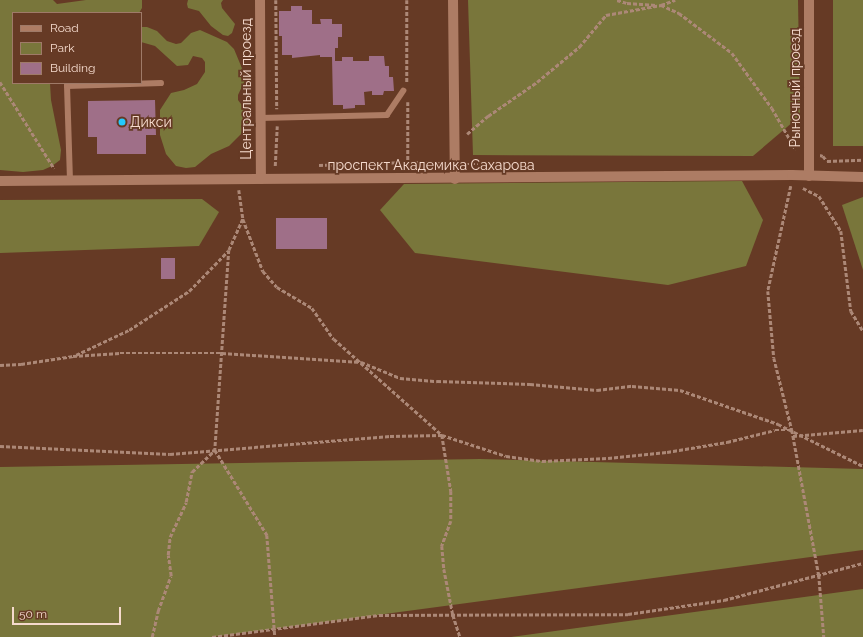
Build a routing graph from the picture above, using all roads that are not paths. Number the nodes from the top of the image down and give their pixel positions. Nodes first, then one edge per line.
1 (260, 0) edge
2 (452, 0) edge
3 (809, 0) edge
4 (161, 83) dead end
5 (130, 84) edge
6 (142, 84) edge
7 (403, 91) dead end
8 (260, 118) junction
9 (809, 176) junction
10 (863, 177) edge
11 (261, 179) junction
12 (455, 179) junction
13 (70, 180) junction
14 (0, 181) edge

1 - 8 street, Центральный проезд
2 - 12 street
3 - 9 street, Рыночный проезд
4 - 6 lane
5 - 13 lane
7 - 8 lane
8 - 11 street, Центральный проезд
9 - 10 street, проспект Академика Сахарова
9 - 12 street, проспект Академика Сахарова
11 - 12 street, проспект Академика Сахарова
11 - 13 street, проспект Академика Сахарова
13 - 14 street, проспект Академика Сахарова

